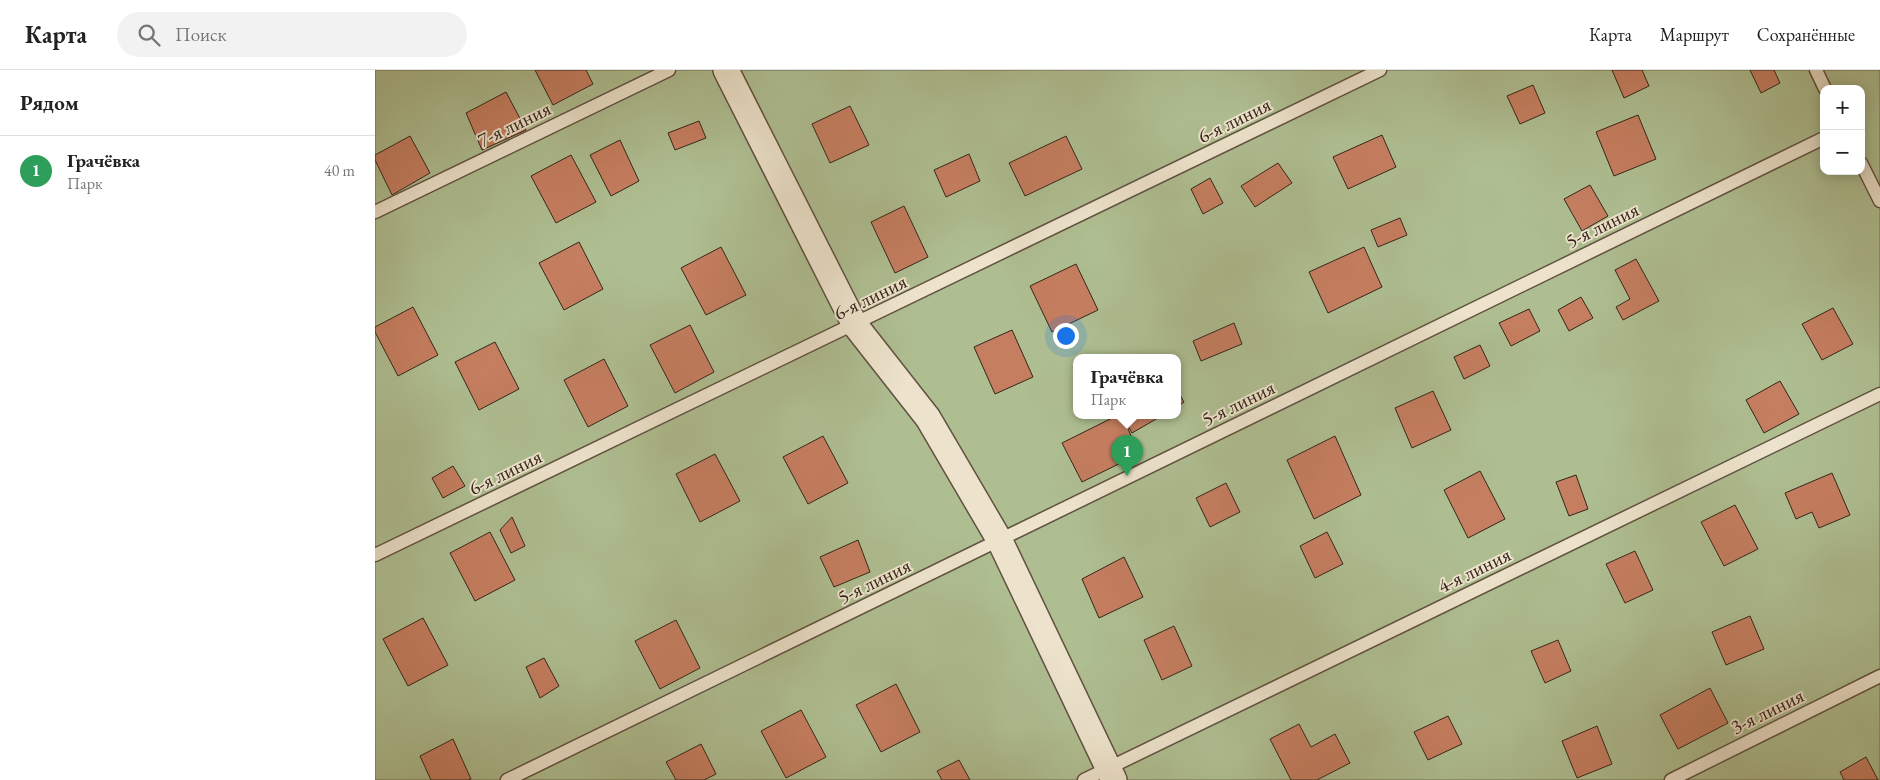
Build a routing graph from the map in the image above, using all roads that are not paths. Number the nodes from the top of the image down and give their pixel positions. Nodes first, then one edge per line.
1 (669, 70) edge
2 (726, 70) edge
3 (1380, 70) edge
4 (1816, 70) edge
5 (1823, 85) edge
6 (1820, 140) edge
7 (1865, 170) edge
8 (1880, 202) edge
9 (375, 212) edge
10 (855, 324) junction
11 (1880, 394) edge
12 (1000, 540) junction
13 (375, 555) edge
14 (1880, 676) edge
15 (1111, 774) edge
16 (507, 780) edge
17 (1085, 780) edge
18 (1671, 780) edge

1 - 9 lane, 7-я линия
2 - 10 street
3 - 10 lane, 6-я линия
4 - 5 lane
6 - 12 lane, 5-я линия
7 - 8 lane
10 - 12 street
10 - 13 lane, 6-я линия
11 - 15 lane, 4-я линия
12 - 15 street
12 - 16 lane, 5-я линия
14 - 18 lane, 3-я линия
15 - 17 lane, 4-я линия

